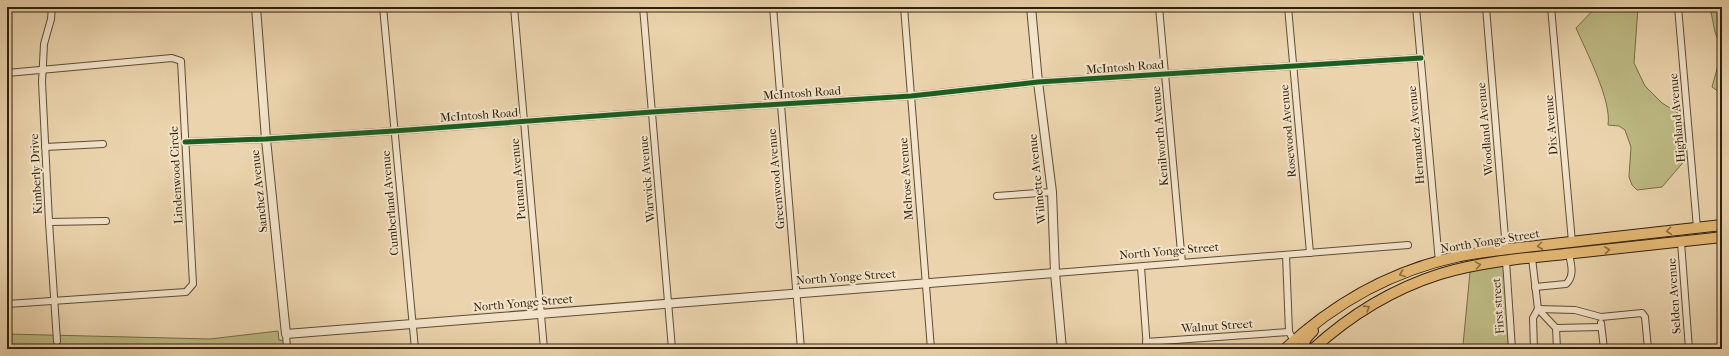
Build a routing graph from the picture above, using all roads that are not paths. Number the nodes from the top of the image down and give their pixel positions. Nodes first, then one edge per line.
1 (52, 7) edge
2 (256, 7) edge
3 (383, 7) edge
4 (514, 7) edge
5 (643, 7) edge
6 (773, 7) edge
7 (904, 7) edge
8 (1031, 7) edge
9 (1159, 7) edge
10 (1288, 7) edge
11 (1416, 7) edge
12 (1486, 7) edge
13 (1551, 7) edge
14 (1678, 7) edge
15 (1421, 58) junction
16 (1293, 66) junction
17 (43, 70) junction
18 (7, 73) edge
19 (1166, 74) junction
20 (1038, 82) junction
21 (911, 96) junction
22 (781, 104) junction
23 (652, 112) junction
24 (524, 121) junction
25 (394, 131) junction
26 (266, 139) junction
27 (185, 142) junction
28 (104, 144) dead end
29 (45, 146) junction
30 (1052, 192) junction
31 (996, 196) dead end
32 (106, 221) dead end
33 (49, 222) junction
34 (1722, 225) edge
35 (1697, 228) junction
36 (1722, 237) edge
37 (1682, 241) junction
38 (1572, 242) junction
39 (1408, 245) dead end
40 (1506, 250) junction
41 (1310, 252) junction
42 (1569, 254) junction
43 (1286, 255) junction
44 (1462, 256) junction
45 (1532, 258) junction
46 (1506, 261) junction
47 (1439, 262) junction
48 (1182, 263) junction
49 (1141, 266) junction
50 (1055, 273) junction
51 (1443, 273) junction
52 (1419, 282) junction
53 (925, 284) junction
54 (1535, 288) junction
55 (796, 294) junction
56 (54, 301) junction
57 (7, 304) edge
58 (668, 304) junction
59 (1538, 309) junction
60 (541, 314) junction
61 (1327, 314) junction
62 (1601, 317) junction
63 (413, 325) junction
64 (1602, 326) junction
65 (1556, 328) junction
66 (286, 334) junction
67 (1293, 340) edge
68 (57, 341) dead end
69 (1147, 346) edge
70 (287, 349) edge
71 (415, 349) edge
72 (544, 349) edge
73 (672, 349) edge
74 (801, 349) edge
75 (931, 349) edge
76 (1062, 349) edge
77 (1286, 349) edge
78 (1304, 349) edge
79 (1312, 349) edge
80 (1512, 349) edge
81 (1534, 349) edge
82 (1557, 349) edge
83 (1604, 349) edge
84 (1648, 349) edge
85 (1688, 349) edge

1 - 17 street, Kimberly Drive
2 - 26 street, Sanchez Avenue
3 - 25 street, Cumberland Avenue
4 - 24 street, Putnam Avenue
5 - 23 street, Warwick Avenue
6 - 22 street, Greenwood Avenue
7 - 21 street, Melrose Avenue
8 - 20 street, Wilmette Avenue
9 - 19 street, Kenilworth Avenue
10 - 16 street, Rosewood Avenue
11 - 15 street, Hernandez Avenue
12 - 40 street, Woodland Avenue
13 - 38 street, Dix Avenue
14 - 35 street, Highland Avenue
15 - 16 street, McIntosh Road
15 - 47 street, Hernandez Avenue
16 - 19 street, McIntosh Road
16 - 41 street, Rosewood Avenue
17 - 18 street
17 - 27 street, Lindenwood Circle
17 - 29 street, Kimberly Drive
19 - 20 street, McIntosh Road
19 - 48 street, Kenilworth Avenue
20 - 21 street, McIntosh Road
20 - 30 street, Wilmette Avenue
21 - 22 street, McIntosh Road
21 - 53 street, Melrose Avenue
22 - 23 street, McIntosh Road
22 - 55 street, Greenwood Avenue
23 - 24 street, McIntosh Road
23 - 58 street, Warwick Avenue
24 - 25 street, McIntosh Road
24 - 60 street, Putnam Avenue
25 - 26 street, McIntosh Road
25 - 63 street, Cumberland Avenue
26 - 27 street, McIntosh Road
26 - 66 street, Sanchez Avenue
27 - 56 street, Lindenwood Circle
28 - 29 street
29 - 33 street, Kimberly Drive
30 - 31 street
30 - 50 street, Wilmette Avenue
32 - 33 street
33 - 56 street, Kimberly Drive
34 - 35 main road, North Yonge Street
35 - 37 main road
35 -> 38 main road, North Yonge Street
36 - 37 main road, North Yonge Street
42 -> 37 main road, North Yonge Street
37 - 85 street, Selden Avenue
38 -> 40 main road, North Yonge Street
39 - 41 street, North Yonge Street
40 - 44 main road, North Yonge Street
41 - 43 street, North Yonge Street
42 - 45 main road, North Yonge Street
42 - 54 street
43 - 48 street, North Yonge Street
43 - 67 street
44 - 47 main road, North Yonge Street
44 - 51 main road
45 - 46 main road, North Yonge Street
45 - 54 street
51 -> 46 main road, North Yonge Street
46 - 80 street, First street
47 - 52 main road
47 -> 61 main road, North Yonge Street
48 - 49 street, North Yonge Street
49 - 50 street, North Yonge Street
49 - 69 street
50 - 53 street, North Yonge Street
50 - 76 street, Wilmette Avenue
51 - 52 main road, North Yonge Street
79 -> 52 main road, North Yonge Street
53 - 55 street, North Yonge Street
53 - 75 street, Melrose Avenue
54 - 59 street
55 - 58 street, North Yonge Street
55 - 74 street, Greenwood Avenue
56 - 57 street, Lindenwood Circle
56 - 68 street, Kimberly Drive
58 - 60 street, North Yonge Street
58 - 73 street, Warwick Avenue
59 - 62 street
59 - 65 street
59 - 81 street
60 - 63 street, North Yonge Street
60 - 72 street, Putnam Avenue
61 - 67 main road, North Yonge Street
61 - 78 main road
62 - 64 street
62 - 84 street
63 - 66 street, North Yonge Street
63 - 71 street, Cumberland Avenue
64 - 65 street
64 - 83 street
65 - 82 street
66 - 70 street, Sanchez Avenue
67 - 69 street, Walnut Street
67 - 77 main road, North Yonge Street

